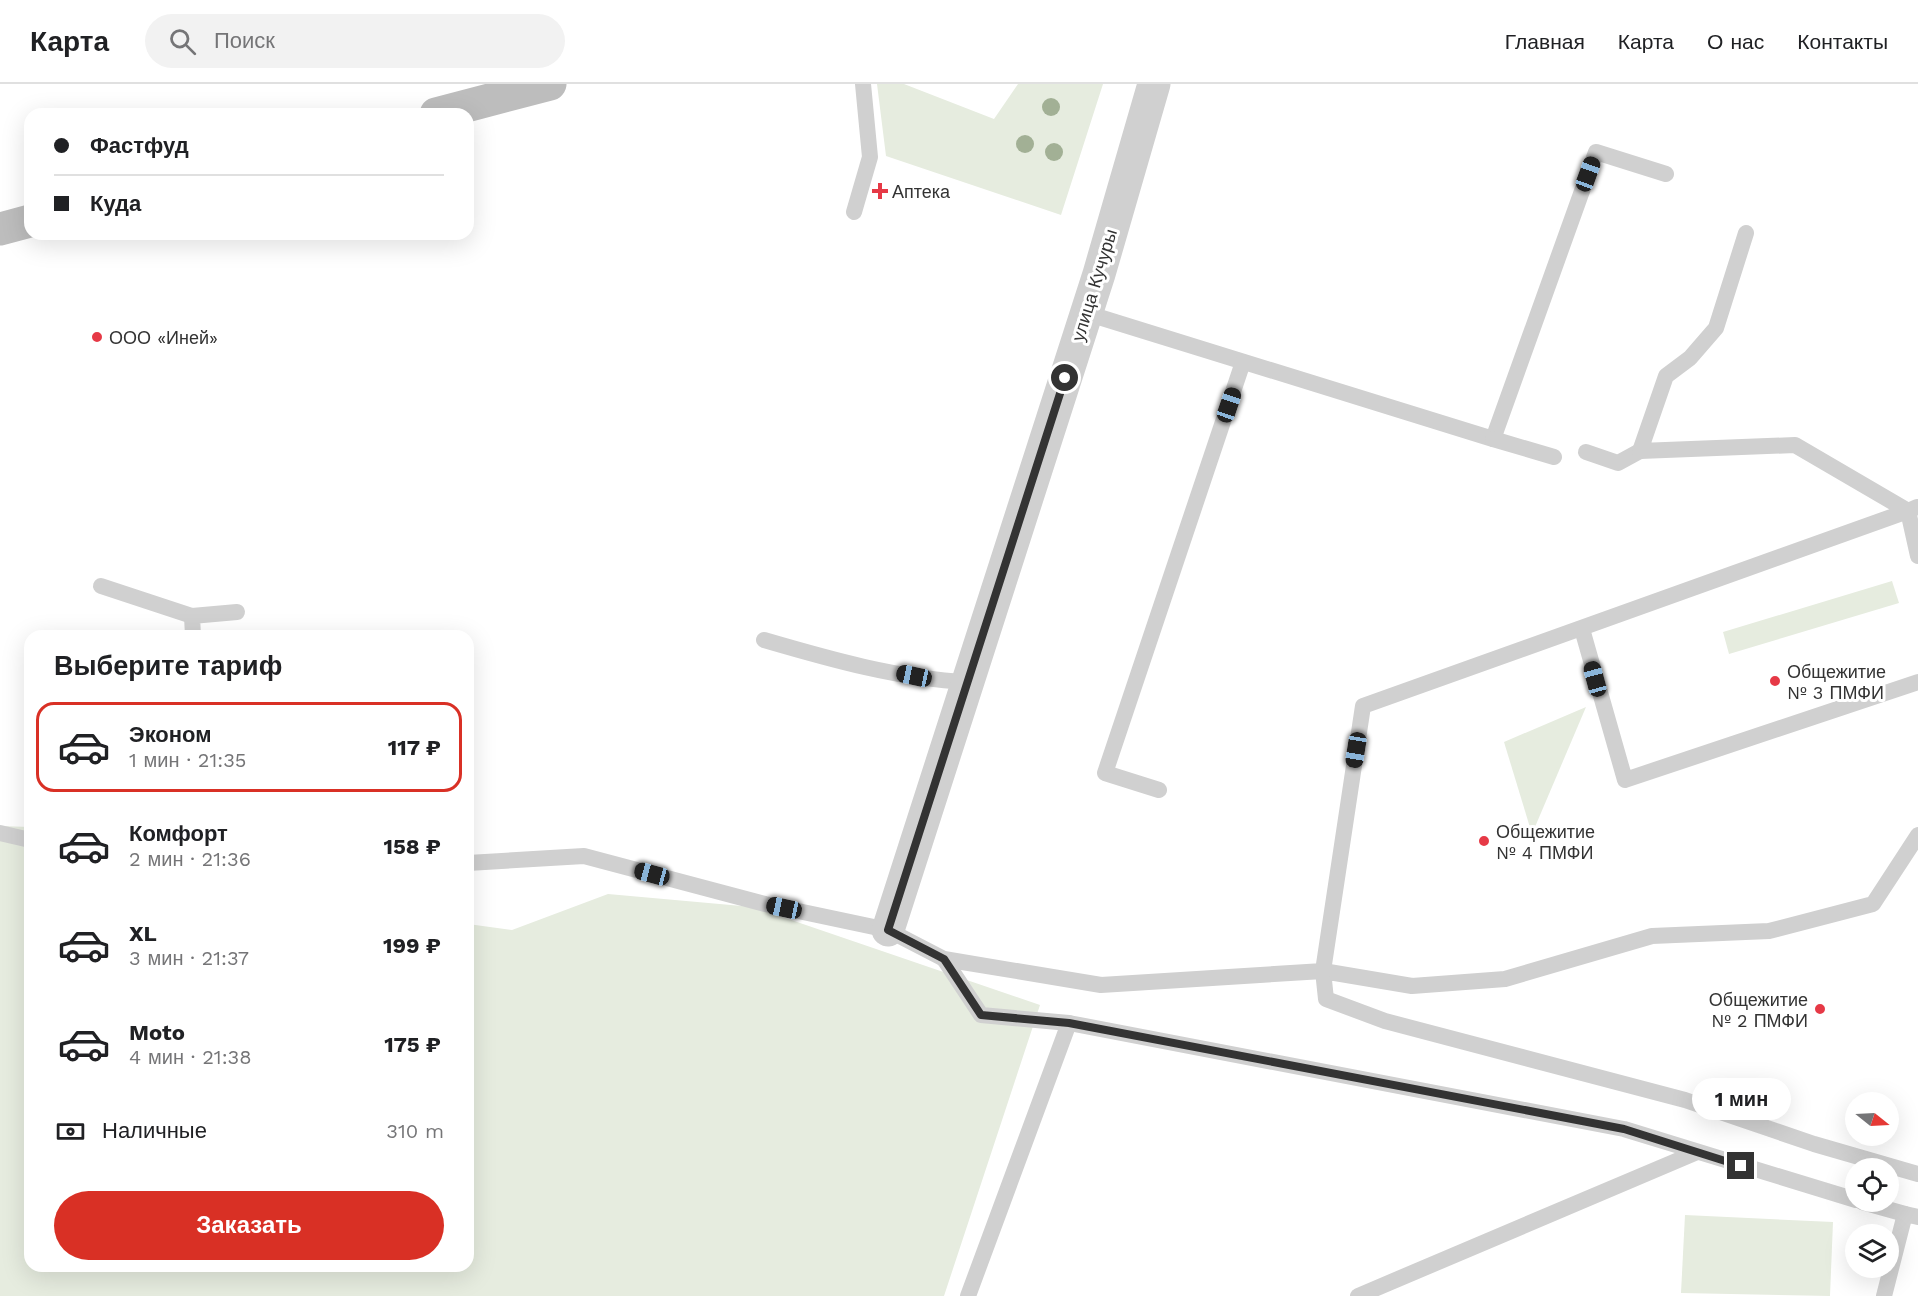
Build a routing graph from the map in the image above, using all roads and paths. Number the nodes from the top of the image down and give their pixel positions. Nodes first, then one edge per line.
1 (550, 84) edge
2 (863, 84) edge
3 (1155, 84) edge
4 (459, 108) edge
5 (1666, 174) dead end
6 (854, 212) dead end
7 (24, 223) edge
8 (0, 229) edge
9 (1746, 232) dead end
10 (1086, 314) junction
11 (1243, 362) junction
12 (1493, 439) junction
13 (1586, 452) dead end
14 (1640, 452) junction
15 (1554, 457) dead end
16 (1913, 509) edge
17 (1918, 555) edge
18 (101, 586) dead end
19 (237, 612) dead end
20 (192, 616) junction
21 (1582, 629) junction
22 (193, 630) edge
23 (764, 640) dead end
24 (968, 682) junction
25 (1918, 682) edge
26 (1159, 790) dead end
27 (0, 833) edge
28 (1918, 835) edge
29 (24, 839) edge
30 (474, 863) edge
31 (888, 930) junction
32 (944, 959) junction
33 (1323, 971) junction
34 (1069, 1023) junction
35 (1695, 1153) junction
36 (1918, 1174) edge
37 (1845, 1197) edge
38 (1911, 1216) edge
39 (968, 1296) edge
40 (1358, 1296) edge
41 (1884, 1296) edge

1 - 4 street
2 - 6 lane
3 - 10 street, улица Кучуры
5 - 12 lane
7 - 8 street
9 - 14 lane
10 - 11 lane
10 - 24 street, улица Кучуры
11 - 12 lane
11 - 26 lane
12 - 15 lane
13 - 14 lane
14 - 16 lane
16 - 17 lane
16 - 21 lane
18 - 20 lane
19 - 20 lane
20 - 22 lane
21 - 25 lane
21 - 33 lane
23 - 24 lane
24 - 31 street, улица Кучуры
27 - 29 lane
28 - 33 lane
30 - 31 lane
31 - 32 lane
32 - 33 lane
32 - 34 lane
33 - 36 lane
34 - 35 lane
34 - 39 lane
35 - 37 lane
35 - 40 lane
38 - 41 lane

